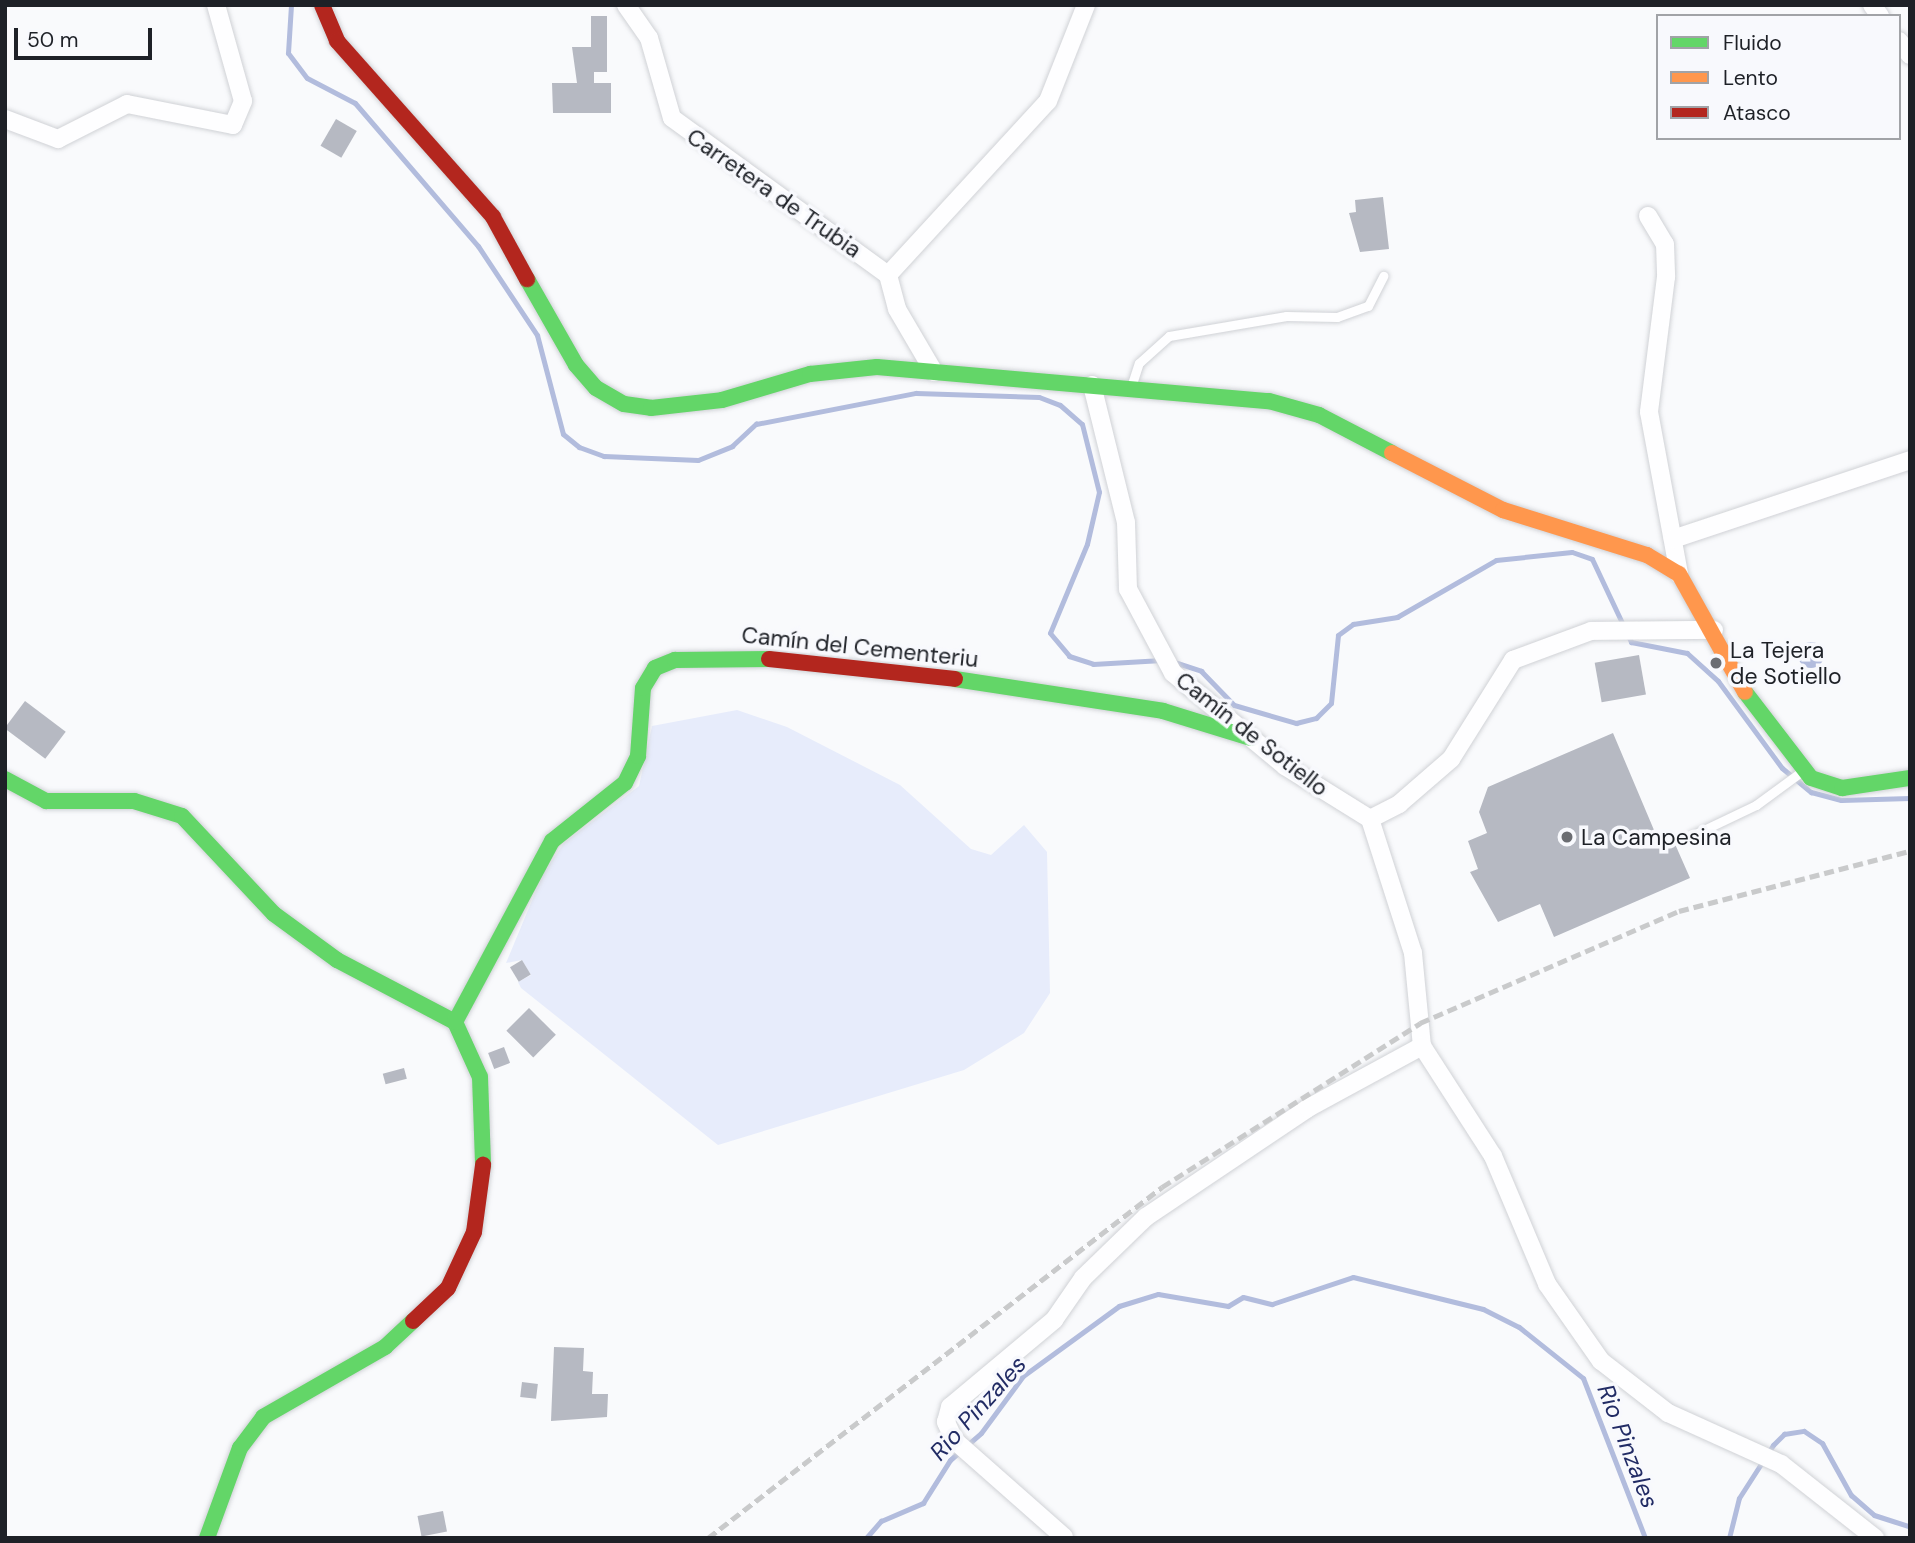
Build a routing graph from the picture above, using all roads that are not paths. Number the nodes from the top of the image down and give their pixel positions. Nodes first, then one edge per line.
1 (216, 5) edge
2 (322, 5) edge
3 (626, 5) edge
4 (1086, 5) edge
5 (5, 119) edge
6 (1648, 216) dead end
7 (888, 275) junction
8 (1384, 276) dead end
9 (934, 372) junction
10 (1092, 385) junction
11 (1130, 388) junction
12 (1910, 460) edge
13 (1673, 539) junction
14 (1679, 574) junction
15 (1714, 630) junction
16 (1251, 738) junction
17 (1802, 770) junction
18 (1910, 778) edge
19 (5, 779) edge
20 (1370, 819) junction
21 (1691, 836) dead end
22 (455, 1022) junction
23 (1422, 1046) junction
24 (1064, 1537) edge
25 (207, 1538) edge
26 (1875, 1538) edge

1 - 5 street
2 - 9 street
3 - 7 street, Carretera de Trubia
4 - 7 street
6 - 13 street
7 - 9 street
8 - 11 lane
9 - 10 street
10 - 11 street
10 - 16 street, Camín de Sotiello
11 - 14 street
12 - 13 street
13 - 14 street
14 - 15 street
15 - 17 street
15 - 20 street
16 - 20 street, Camín de Sotiello
16 - 22 street, Camín del Cementeriu
17 - 18 street
17 - 21 lane
19 - 22 street
20 - 23 street
22 - 25 street
23 - 24 street
23 - 26 street

